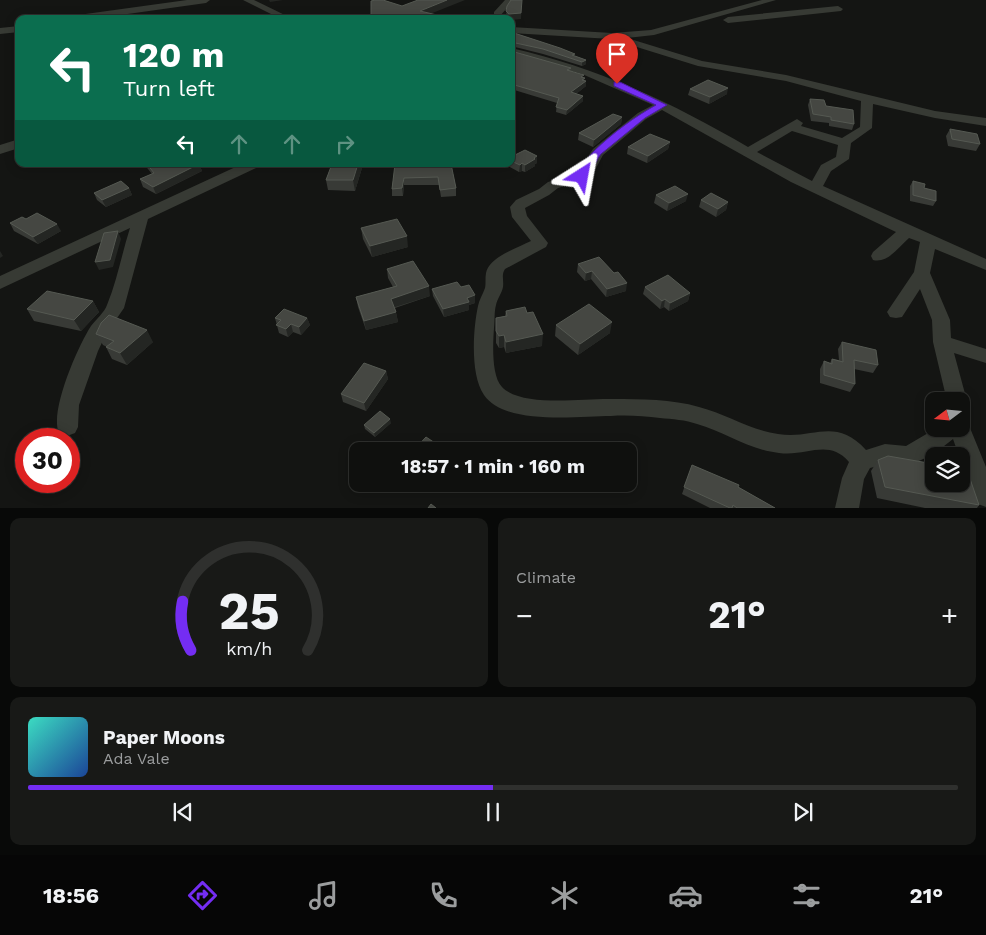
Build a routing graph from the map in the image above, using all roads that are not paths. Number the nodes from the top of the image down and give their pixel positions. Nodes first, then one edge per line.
1 (206, 0) edge
2 (247, 0) edge
3 (497, 0) edge
4 (510, 0) edge
5 (772, 0) edge
6 (838, 9) dead end
7 (99, 15) edge
8 (280, 15) edge
9 (496, 15) edge
10 (497, 15) edge
11 (684, 24) junction
12 (15, 29) edge
13 (515, 30) edge
14 (0, 31) edge
15 (612, 36) junction
16 (515, 52) edge
17 (868, 100) junction
18 (662, 105) junction
19 (986, 122) edge
20 (794, 125) joint
21 (845, 143) junction
22 (15, 144) edge
23 (0, 150) edge
24 (748, 152) junction
25 (246, 167) edge
26 (814, 187) junction
27 (141, 216) junction
28 (908, 230) junction
29 (928, 241) junction
30 (880, 256) dead end
31 (986, 265) edge
32 (922, 273) junction
33 (0, 283) edge
34 (896, 312) dead end
35 (942, 342) junction
36 (986, 356) edge
37 (954, 392) edge
38 (67, 427) dead end
39 (938, 438) edge
40 (963, 438) edge
41 (862, 461) junction
42 (986, 496) edge
43 (847, 508) edge

1 - 7 street
2 - 8 street
3 - 9 street
4 - 10 street
5 - 11 street
6 - 11 street
11 - 15 street
12 - 14 street
13 - 15 street
15 - 17 street
16 - 18 street
17 - 19 street
17 - 21 street
18 - 24 street
18 - 41 street
20 - 21 street
20 - 24 street
21 - 26 street
22 - 23 street
24 - 26 street
25 - 27 street
26 - 28 street
27 - 33 street
27 - 38 street
28 - 29 street
28 - 30 street
29 - 31 street
29 - 32 street
32 - 34 street
32 - 35 street
35 - 36 street
35 - 37 street
39 - 41 street
40 - 42 street
41 - 43 street

